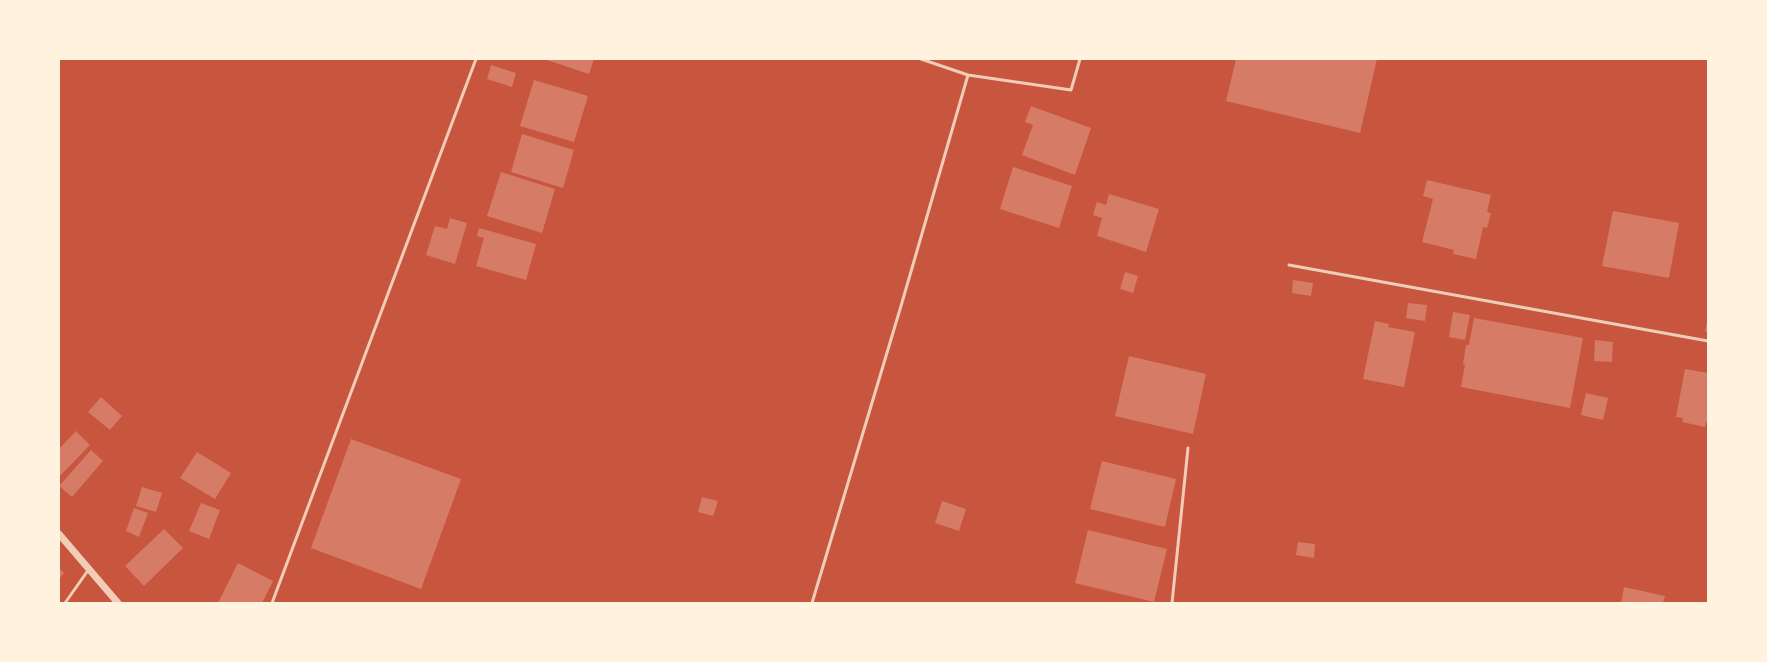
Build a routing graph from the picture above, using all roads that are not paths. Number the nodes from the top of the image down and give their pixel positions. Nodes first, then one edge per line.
1 (476, 59) edge
2 (921, 59) edge
3 (1080, 59) edge
4 (968, 76) junction
5 (1289, 265) dead end
6 (1708, 341) edge
7 (1188, 448) dead end
8 (59, 534) edge
9 (89, 569) junction
10 (65, 603) edge
11 (118, 603) edge
12 (272, 603) edge
13 (812, 603) edge
14 (1172, 603) edge

1 - 12 lane
2 - 4 lane
3 - 4 lane
4 - 13 lane
5 - 6 lane
7 - 14 lane
8 - 9 street
9 - 10 lane
9 - 11 street

